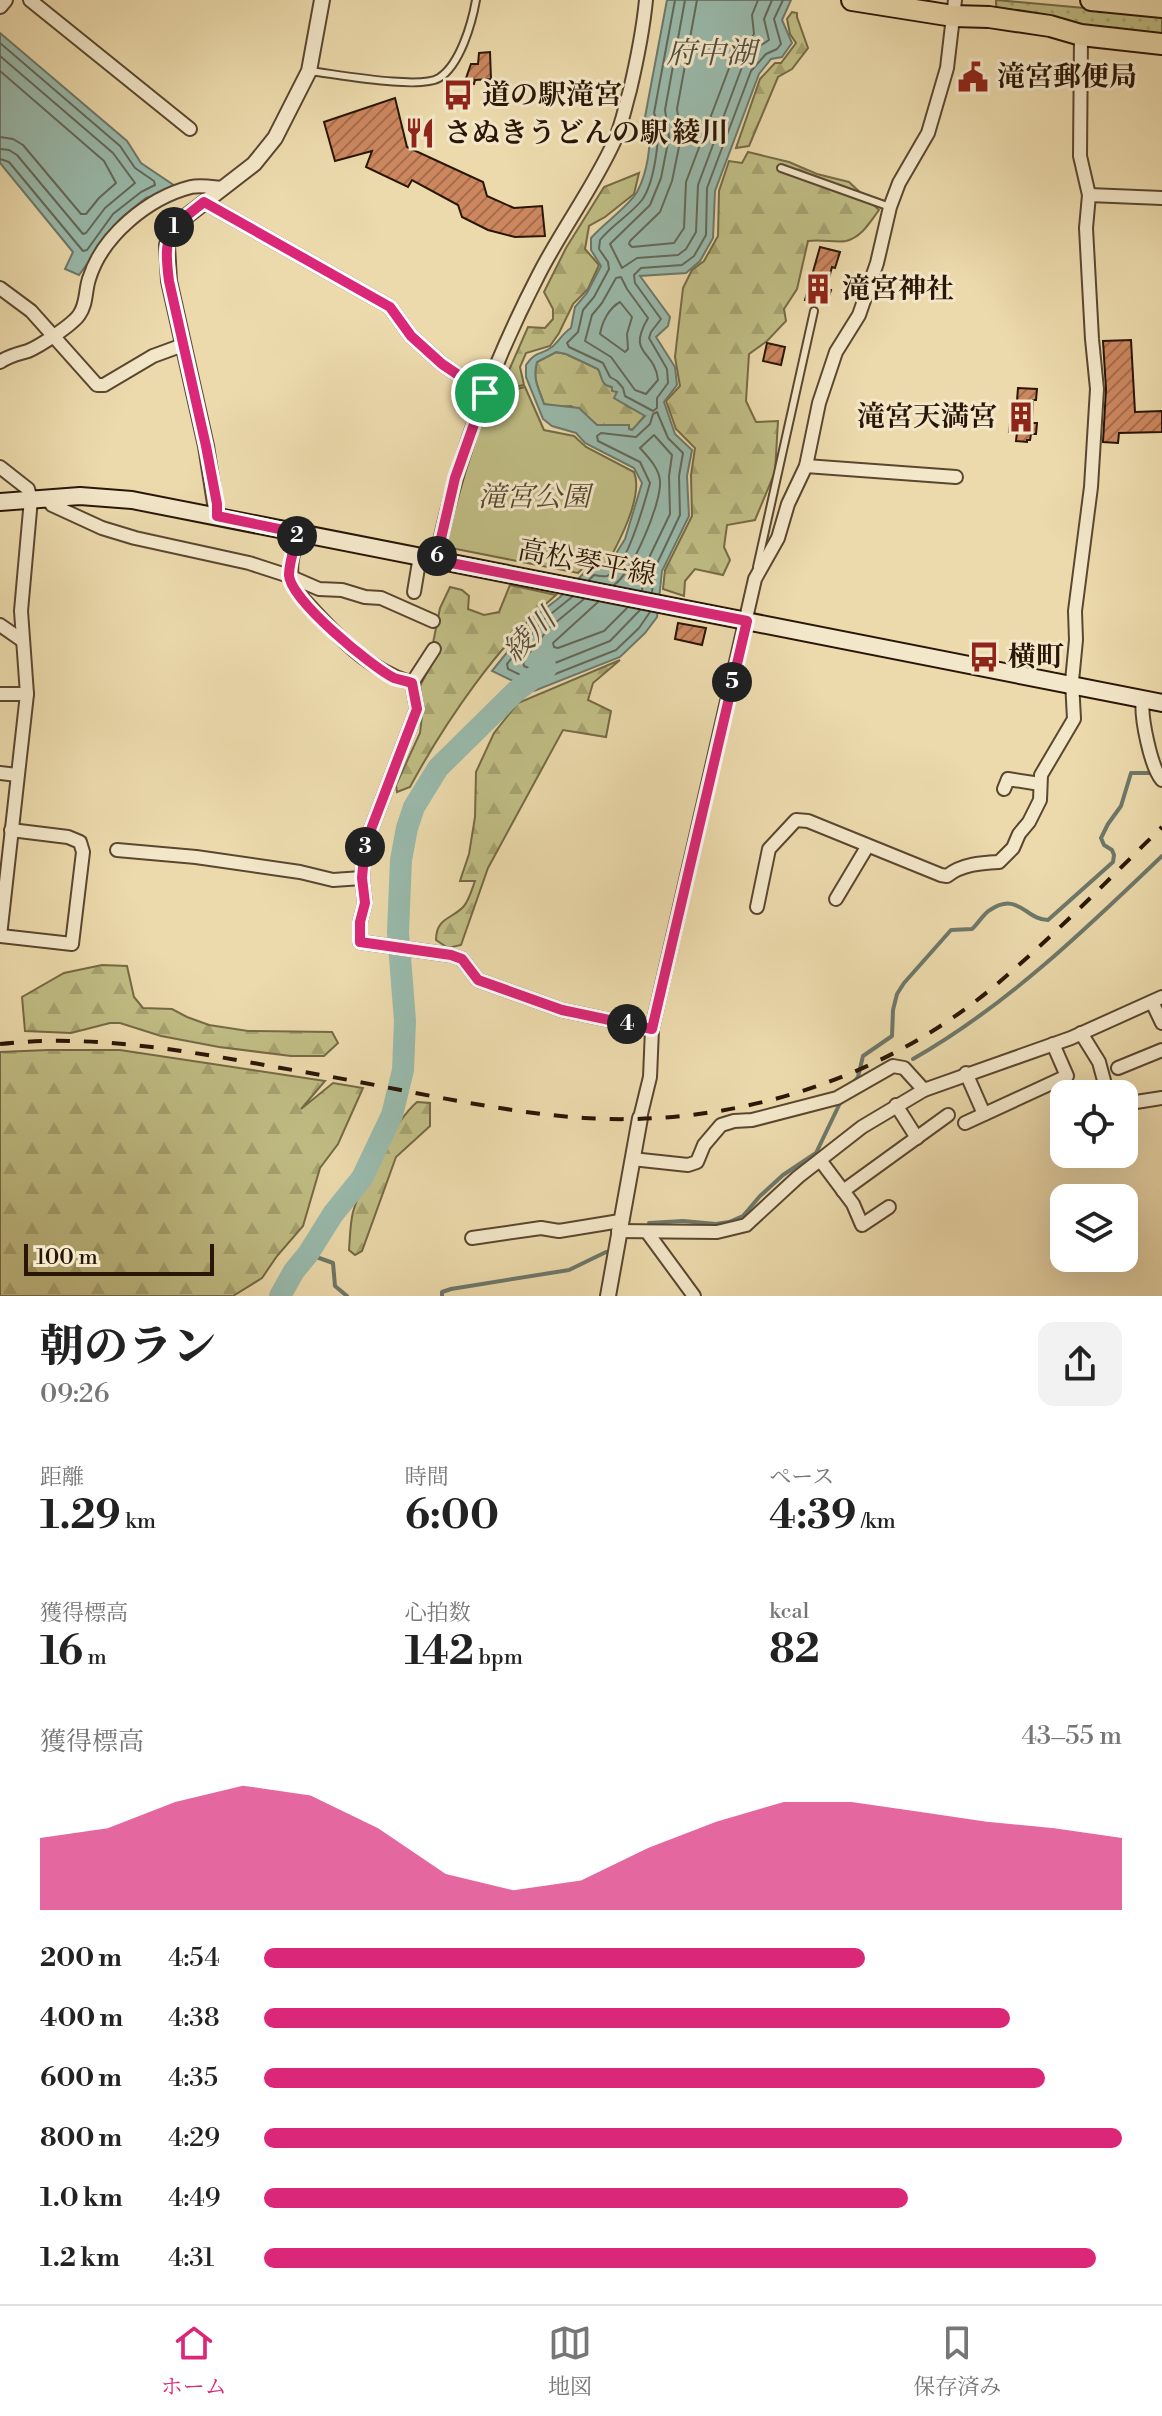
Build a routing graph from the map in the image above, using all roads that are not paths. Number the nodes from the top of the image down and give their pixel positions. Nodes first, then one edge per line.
1 (5, 0) edge
2 (30, 0) edge
3 (322, 0) edge
4 (476, 0) edge
5 (646, 0) edge
6 (852, 0) edge
7 (1091, 0) edge
8 (0, 6) edge
9 (1162, 7) edge
10 (954, 8) edge
11 (1081, 35) junction
12 (1162, 44) edge
13 (309, 71) junction
14 (190, 129) dead end
15 (781, 168) dead end
16 (222, 188) junction
17 (1089, 195) junction
18 (1162, 198) edge
19 (204, 202) junction
20 (890, 207) junction
21 (0, 288) edge
22 (814, 311) dead end
23 (52, 336) junction
24 (183, 345) junction
25 (0, 362) edge
26 (485, 393) junction
27 (806, 466) junction
28 (0, 467) edge
29 (956, 477) dead end
30 (39, 499) junction
31 (0, 502) edge
32 (217, 516) junction
33 (298, 533) junction
34 (428, 558) junction
35 (289, 576) junction
36 (755, 579) junction
37 (414, 592) dead end
38 (433, 621) dead end
39 (747, 621) junction
40 (0, 625) edge
41 (23, 641) junction
42 (434, 649) dead end
43 (412, 683) junction
44 (1073, 685) junction
45 (0, 694) edge
46 (27, 694) junction
47 (1143, 699) junction
48 (1162, 703) edge
49 (0, 773) edge
50 (17, 775) junction
51 (1162, 780) edge
52 (1040, 784) junction
53 (1004, 789) dead end
54 (11, 830) junction
55 (867, 847) junction
56 (117, 850) dead end
57 (4, 860) edge
58 (362, 878) junction
59 (836, 899) dead end
60 (757, 907) dead end
61 (0, 936) edge
62 (1157, 1000) edge
63 (1162, 1023) edge
64 (652, 1029) junction
65 (1081, 1033) junction
66 (1053, 1044) junction
67 (1162, 1050) edge
68 (1118, 1068) dead end
69 (966, 1073) junction
70 (1104, 1080) edge
71 (924, 1090) junction
72 (1162, 1098) edge
73 (1138, 1102) edge
74 (896, 1105) junction
75 (984, 1114) junction
76 (948, 1115) dead end
77 (640, 1118) joint
78 (965, 1123) dead end
79 (917, 1138) junction
80 (632, 1159) junction
81 (820, 1160) junction
82 (843, 1191) junction
83 (889, 1207) dead end
84 (619, 1226) junction
85 (647, 1232) junction
86 (472, 1238) dead end
87 (608, 1296) edge
88 (694, 1296) edge

1 - 8 street
2 - 14 street
3 - 13 street
4 - 13 lane
5 - 26 street
6 - 10 highway
7 - 9 highway
10 - 11 highway
10 - 20 street
11 - 12 highway
11 - 17 street
13 - 16 street
15 - 20 lane
16 - 19 street
16 - 23 street
17 - 18 street
17 - 44 street
19 - 24 street
19 - 26 street
20 - 27 street
21 - 23 street
22 - 36 lane
23 - 24 street
23 - 25 street
24 - 32 street
26 - 34 street
27 - 29 street
27 - 36 street
28 - 30 street
30 - 31 main road, 高松琴平線
30 - 32 main road, 高松琴平線
30 - 35 street
30 - 41 street
32 - 33 main road, 高松琴平線
33 - 34 main road, 高松琴平線
33 - 35 street
34 - 37 street
34 - 39 main road, 高松琴平線
35 - 38 street
35 - 43 street
36 - 39 street
39 - 44 main road, 高松琴平線
39 - 64 street
40 - 41 street
41 - 46 street
42 - 43 street
43 - 58 street
44 - 47 main road, 高松琴平線
44 - 52 street
45 - 46 street
46 - 50 street
47 - 48 main road, 高松琴平線
47 - 51 street
49 - 50 street
50 - 54 street
52 - 53 street
52 - 55 street
54 - 57 street
54 - 61 street
55 - 59 street
55 - 60 street
56 - 58 street
57 - 61 street
58 - 64 street
62 - 63 street
62 - 65 street
64 - 77 street
65 - 66 street
65 - 70 street
66 - 69 street
66 - 75 street
67 - 68 street
69 - 71 street
69 - 75 street
71 - 74 street
71 - 80 street
72 - 73 street
74 - 79 street
74 - 81 street
75 - 78 street
76 - 79 street
77 - 80 street
79 - 82 street
80 - 84 street
81 - 82 street
81 - 85 street
82 - 83 street
84 - 85 street
84 - 86 street
84 - 87 street
85 - 88 street

